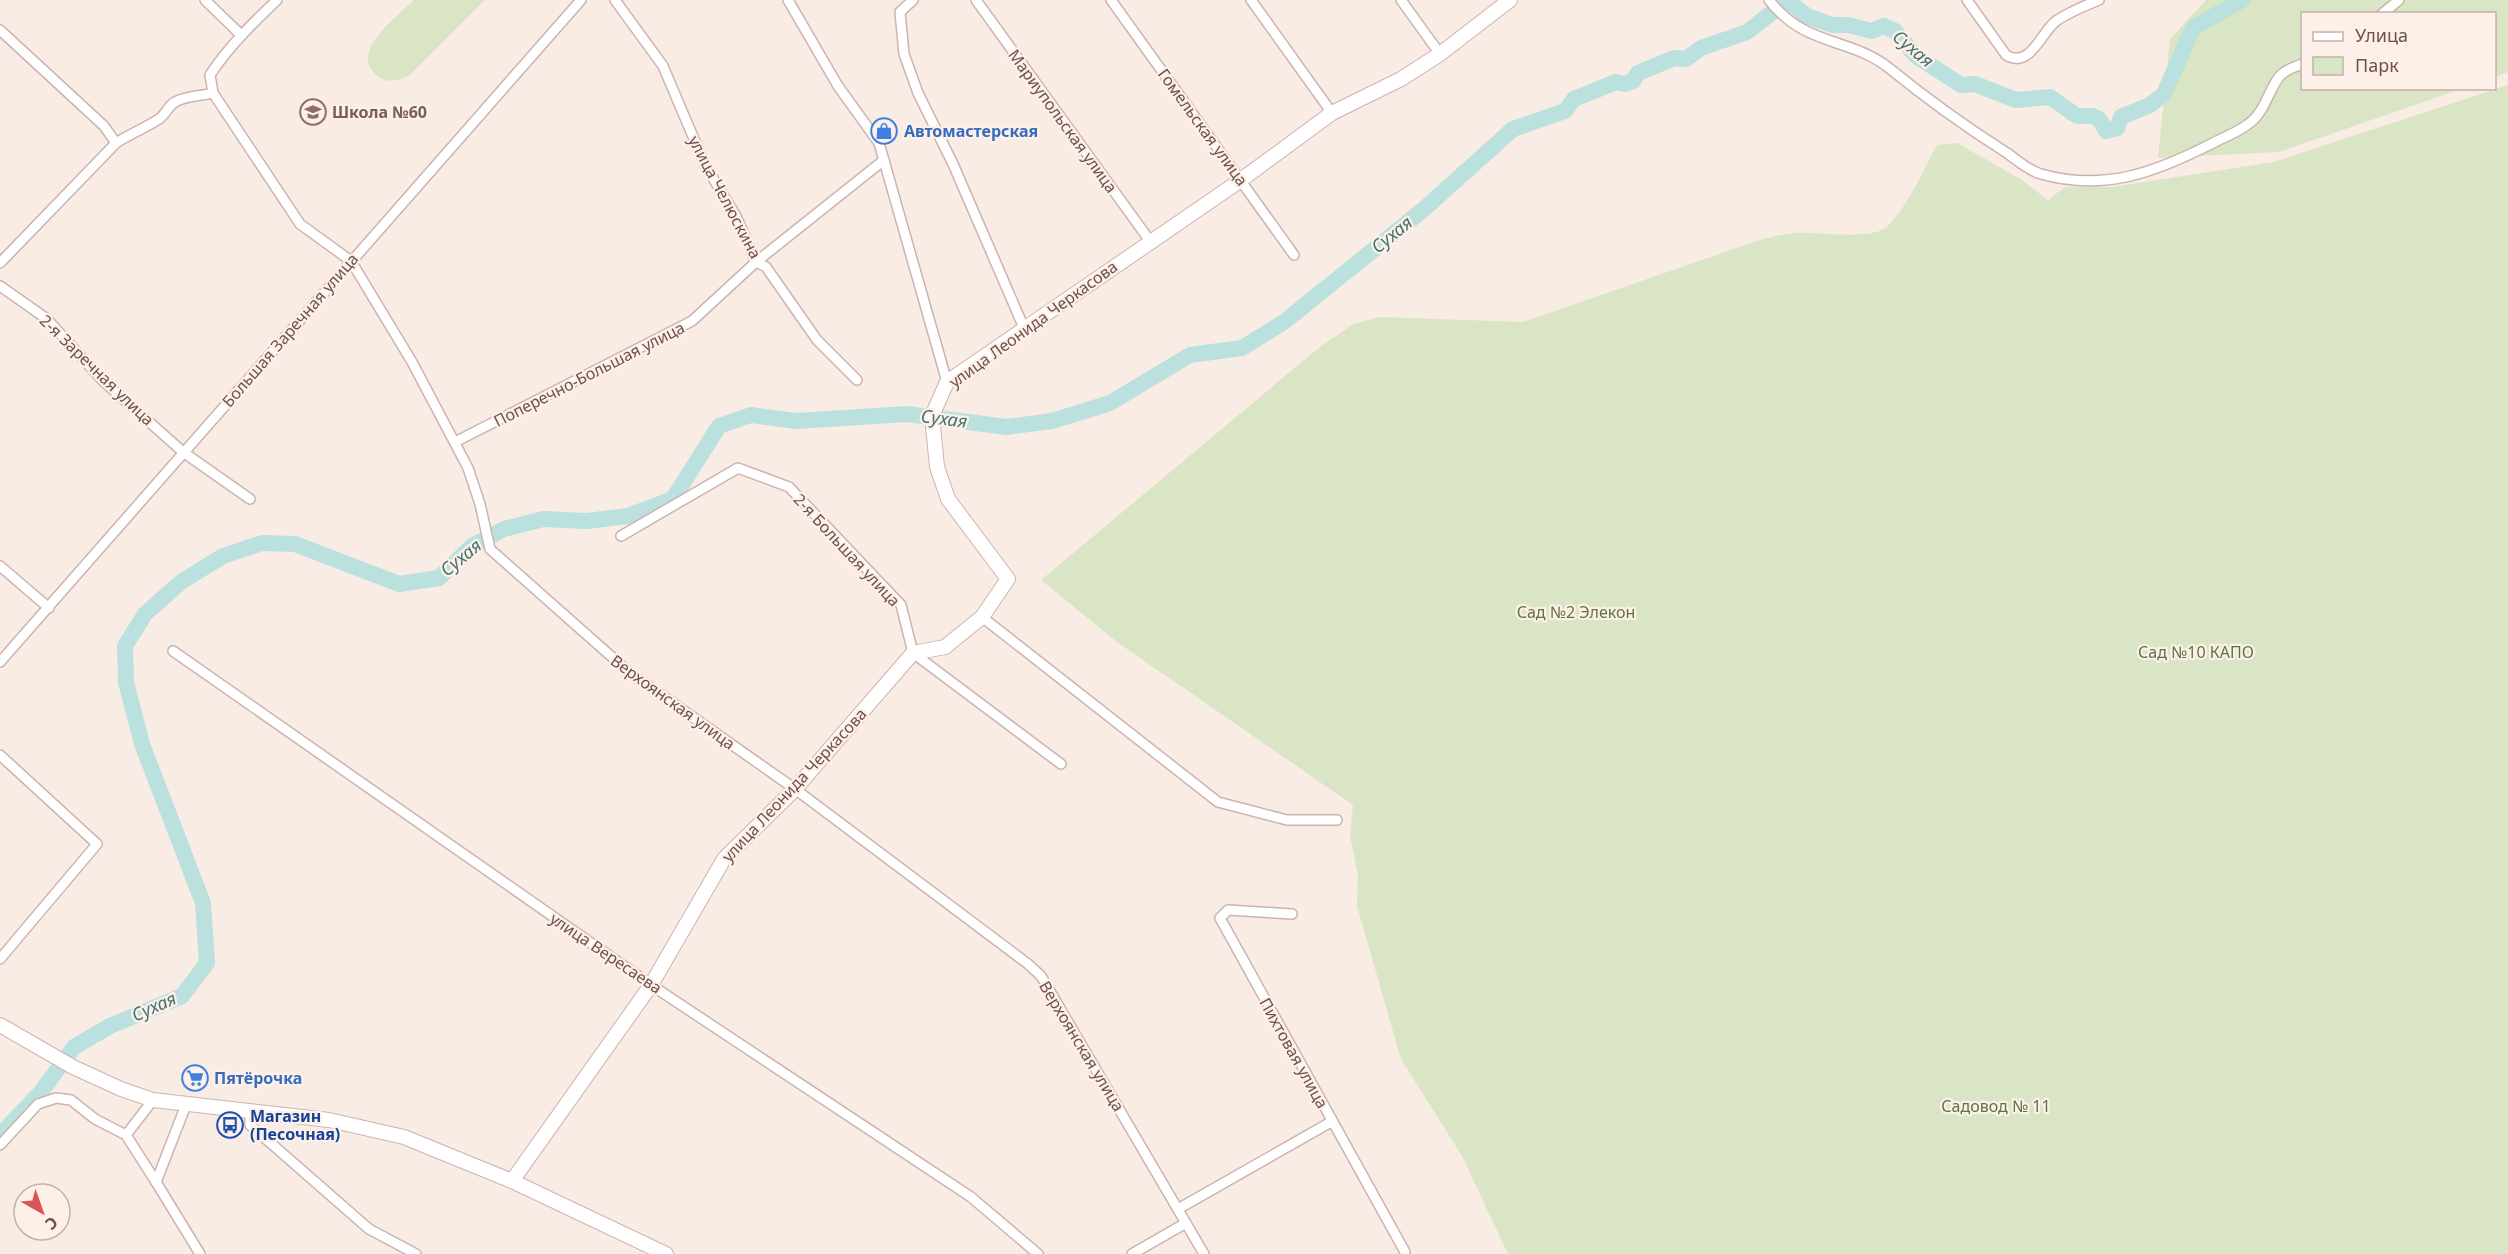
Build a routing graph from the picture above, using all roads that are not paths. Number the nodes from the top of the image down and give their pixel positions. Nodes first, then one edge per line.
1 (205, 0) edge
2 (277, 0) edge
3 (581, 0) edge
4 (615, 0) edge
5 (788, 0) edge
6 (914, 0) edge
7 (976, 0) edge
8 (1111, 0) edge
9 (1251, 0) edge
10 (1401, 0) edge
11 (1510, 0) edge
12 (1769, 0) edge
13 (1967, 0) edge
14 (2099, 0) edge
15 (2399, 0) edge
16 (2384, 12) edge
17 (0, 30) edge
18 (240, 35) junction
19 (1440, 54) junction
20 (2301, 64) edge
21 (213, 93) junction
22 (1332, 113) junction
23 (116, 143) junction
24 (884, 160) junction
25 (1241, 180) junction
26 (1150, 241) junction
27 (1294, 255) dead end
28 (351, 261) junction
29 (756, 262) junction
30 (0, 263) edge
31 (0, 286) edge
32 (1024, 327) junction
33 (857, 380) dead end
34 (947, 382) junction
35 (455, 442) junction
36 (183, 452) junction
37 (250, 499) dead end
38 (621, 536) dead end
39 (0, 566) edge
40 (49, 608) junction
41 (982, 617) junction
42 (173, 651) dead end
43 (913, 653) junction
44 (0, 662) edge
45 (0, 755) edge
46 (1061, 764) dead end
47 (795, 789) junction
48 (1337, 820) dead end
49 (1292, 914) dead end
50 (0, 959) edge
51 (651, 985) junction
52 (0, 1025) edge
53 (153, 1100) junction
54 (186, 1105) junction
55 (250, 1112) junction
56 (1331, 1122) junction
57 (126, 1135) junction
58 (0, 1145) edge
59 (512, 1181) junction
60 (156, 1182) junction
61 (1178, 1209) junction
62 (1186, 1223) junction
63 (1405, 1252) dead end
64 (200, 1254) edge
65 (416, 1254) edge
66 (666, 1254) edge
67 (1038, 1254) edge
68 (1132, 1254) edge
69 (1204, 1254) edge

1 - 18 street
2 - 18 street
3 - 28 street, Большая Заречная улица
4 - 29 street, улица Челюскина
5 - 24 street
6 - 32 street
7 - 26 street, Мариупольская улица
8 - 25 street, Гомельская улица
9 - 22 street
10 - 19 street
11 - 19 street, улица Леонида Черкасова
12 - 20 street
13 - 14 street
15 - 16 street
17 - 23 street
18 - 21 street
19 - 22 street, улица Леонида Черкасова
21 - 23 street
21 - 28 street, Верхоянская улица
22 - 25 street, улица Леонида Черкасова
23 - 30 street
24 - 29 street, Поперечно-Большая улица
24 - 34 street
25 - 26 street, улица Леонида Черкасова
25 - 27 street, Гомельская улица
26 - 32 street, улица Леонида Черкасова
28 - 35 street, Верхоянская улица
28 - 36 street, Большая Заречная улица
29 - 33 street, улица Челюскина
29 - 35 street, Поперечно-Большая улица
31 - 36 street, 2-я Заречная улица
32 - 34 street, улица Леонида Черкасова
34 - 41 street, улица Леонида Черкасова
35 - 47 street, Верхоянская улица
36 - 37 street, 2-я Заречная улица
36 - 40 street, Большая Заречная улица
38 - 43 street, 2-я Большая улица
39 - 40 street
40 - 44 street, Большая Заречная улица
41 - 43 street, улица Леонида Черкасова
41 - 48 street
42 - 51 street, улица Вересаева
43 - 46 street
43 - 47 street, улица Леонида Черкасова
45 - 50 street
47 - 51 street, улица Леонида Черкасова
47 - 61 street, Верхоянская улица
49 - 56 street, Пихтовая улица
51 - 59 street, улица Леонида Черкасова
51 - 67 street, улица Вересаева
52 - 53 street
53 - 54 street
53 - 57 street
54 - 55 street
54 - 60 street
55 - 59 street
55 - 65 street
56 - 61 street
56 - 63 street, Пихтовая улица
57 - 58 street
57 - 60 street
59 - 66 street
60 - 64 street
61 - 62 street, Верхоянская улица
62 - 68 street
62 - 69 street, Верхоянская улица

